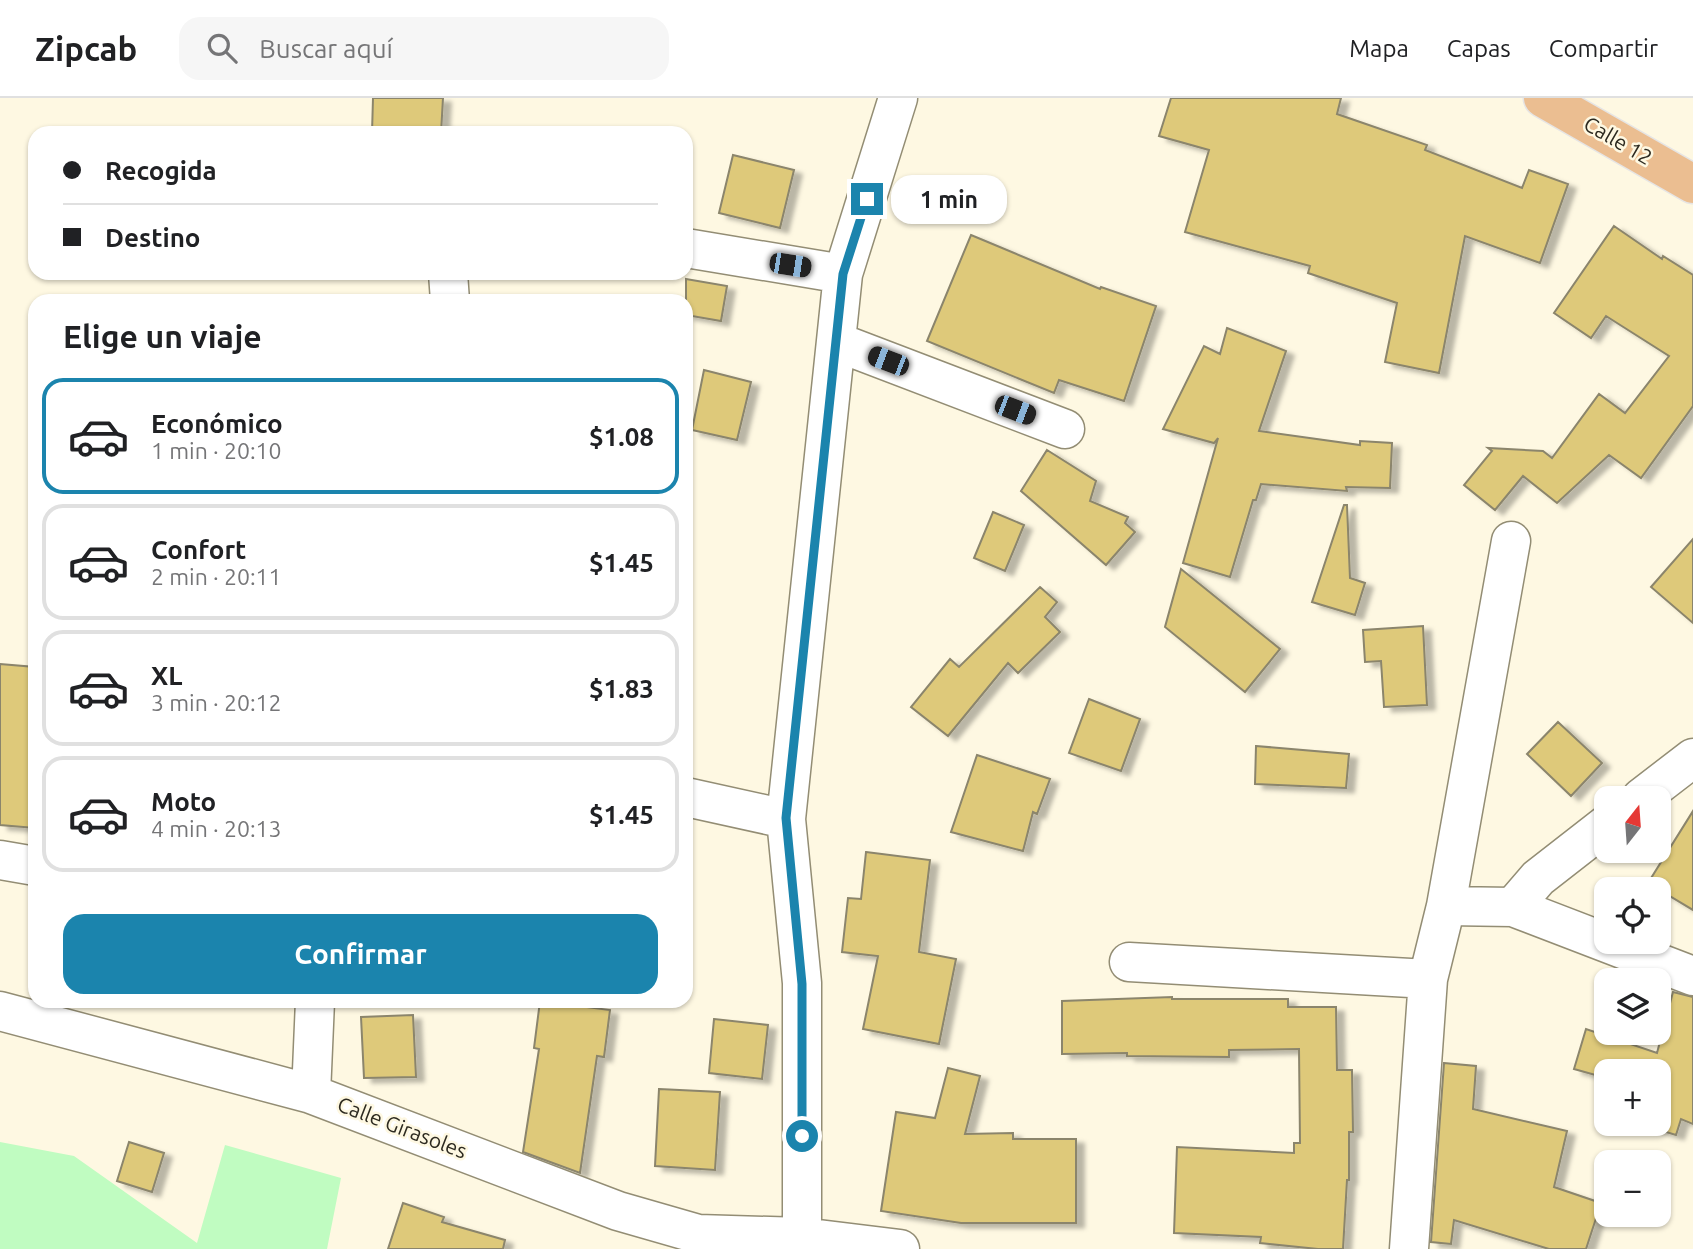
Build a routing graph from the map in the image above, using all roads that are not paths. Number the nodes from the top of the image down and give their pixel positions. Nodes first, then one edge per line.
1 (898, 98) edge
2 (1544, 98) edge
3 (1693, 184) edge
4 (693, 249) edge
5 (843, 274) junction
6 (837, 342) junction
7 (1065, 429) dead end
8 (1511, 541) dead end
9 (1693, 758) edge
10 (1657, 786) edge
11 (693, 798) edge
12 (786, 818) junction
13 (1594, 834) edge
14 (0, 860) edge
15 (28, 865) edge
16 (1446, 906) junction
17 (1513, 907) junction
18 (1129, 962) dead end
19 (1693, 976) edge
20 (1428, 979) junction
21 (315, 1008) edge
22 (0, 1011) edge
23 (311, 1094) junction
24 (807, 1243) edge
25 (900, 1249) edge
26 (1409, 1249) edge

1 - 5 street
2 - 3 main road, Calle 12
4 - 5 street
5 - 6 street
6 - 7 street
6 - 12 street
8 - 16 street
9 - 10 street
11 - 12 street
12 - 24 street
13 - 17 street
14 - 15 street
16 - 17 street
16 - 20 street
17 - 19 street
18 - 20 street
20 - 26 street
21 - 23 street
22 - 23 street, Calle Girasoles
23 - 24 street, Calle Girasoles
24 - 25 street, Calle Girasoles

